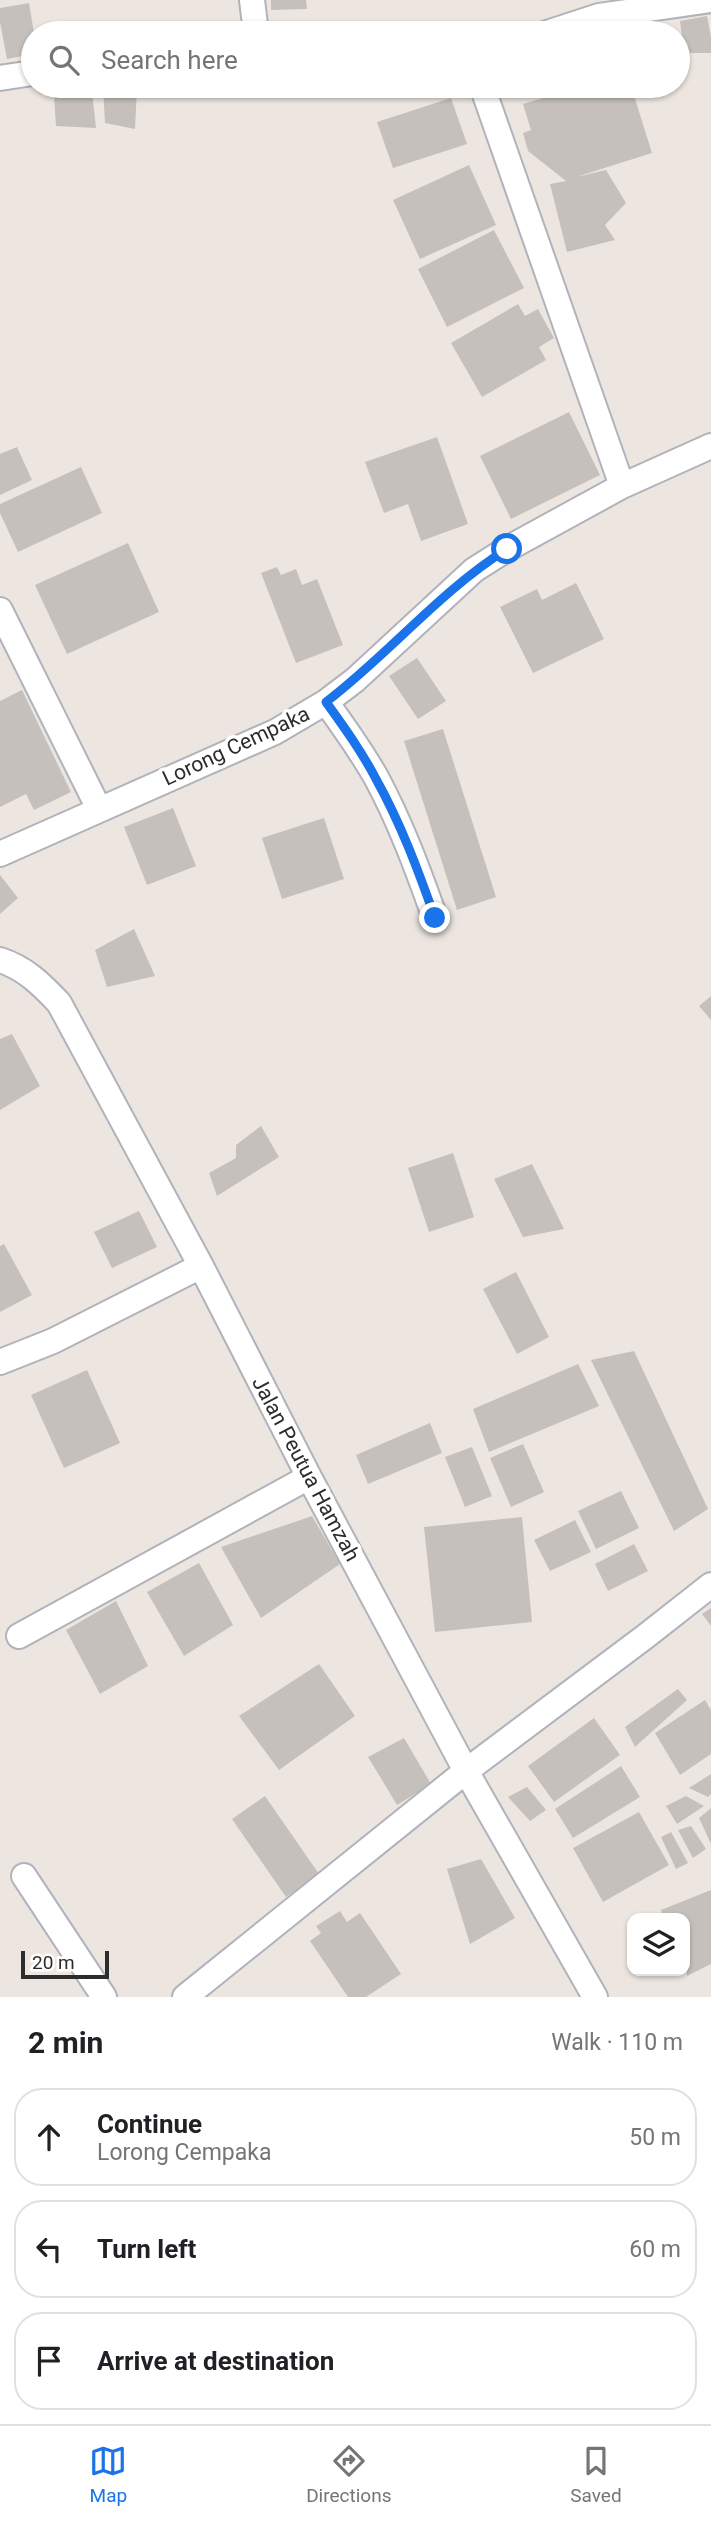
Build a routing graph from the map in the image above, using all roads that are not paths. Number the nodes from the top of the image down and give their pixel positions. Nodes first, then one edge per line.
1 (252, 0) edge
2 (711, 0) edge
3 (598, 8) edge
4 (255, 21) edge
5 (571, 21) edge
6 (21, 75) edge
7 (0, 78) edge
8 (486, 98) edge
9 (711, 446) edge
10 (622, 486) junction
11 (0, 610) edge
12 (326, 702) junction
13 (99, 808) junction
14 (0, 854) edge
15 (435, 918) dead end
16 (0, 960) edge
17 (201, 1266) junction
18 (0, 1362) edge
19 (309, 1477) junction
20 (711, 1585) edge
21 (19, 1636) dead end
22 (466, 1772) junction
23 (24, 1876) dead end
24 (104, 1997) edge
25 (185, 1997) edge
26 (595, 1997) edge

1 - 4 street
2 - 3 street
3 - 5 street
6 - 7 street
8 - 10 street
9 - 10 street, Lorong Cempaka
10 - 12 street, Lorong Cempaka
11 - 13 street
12 - 13 street, Lorong Cempaka
12 - 15 street
13 - 14 street, Lorong Cempaka
16 - 17 street, Jalan Peutua Hamzah
17 - 18 street
17 - 19 street, Jalan Peutua Hamzah
19 - 21 street
19 - 22 street, Jalan Peutua Hamzah
20 - 22 street
22 - 25 street
22 - 26 street, Jalan Peutua Hamzah
23 - 24 street

